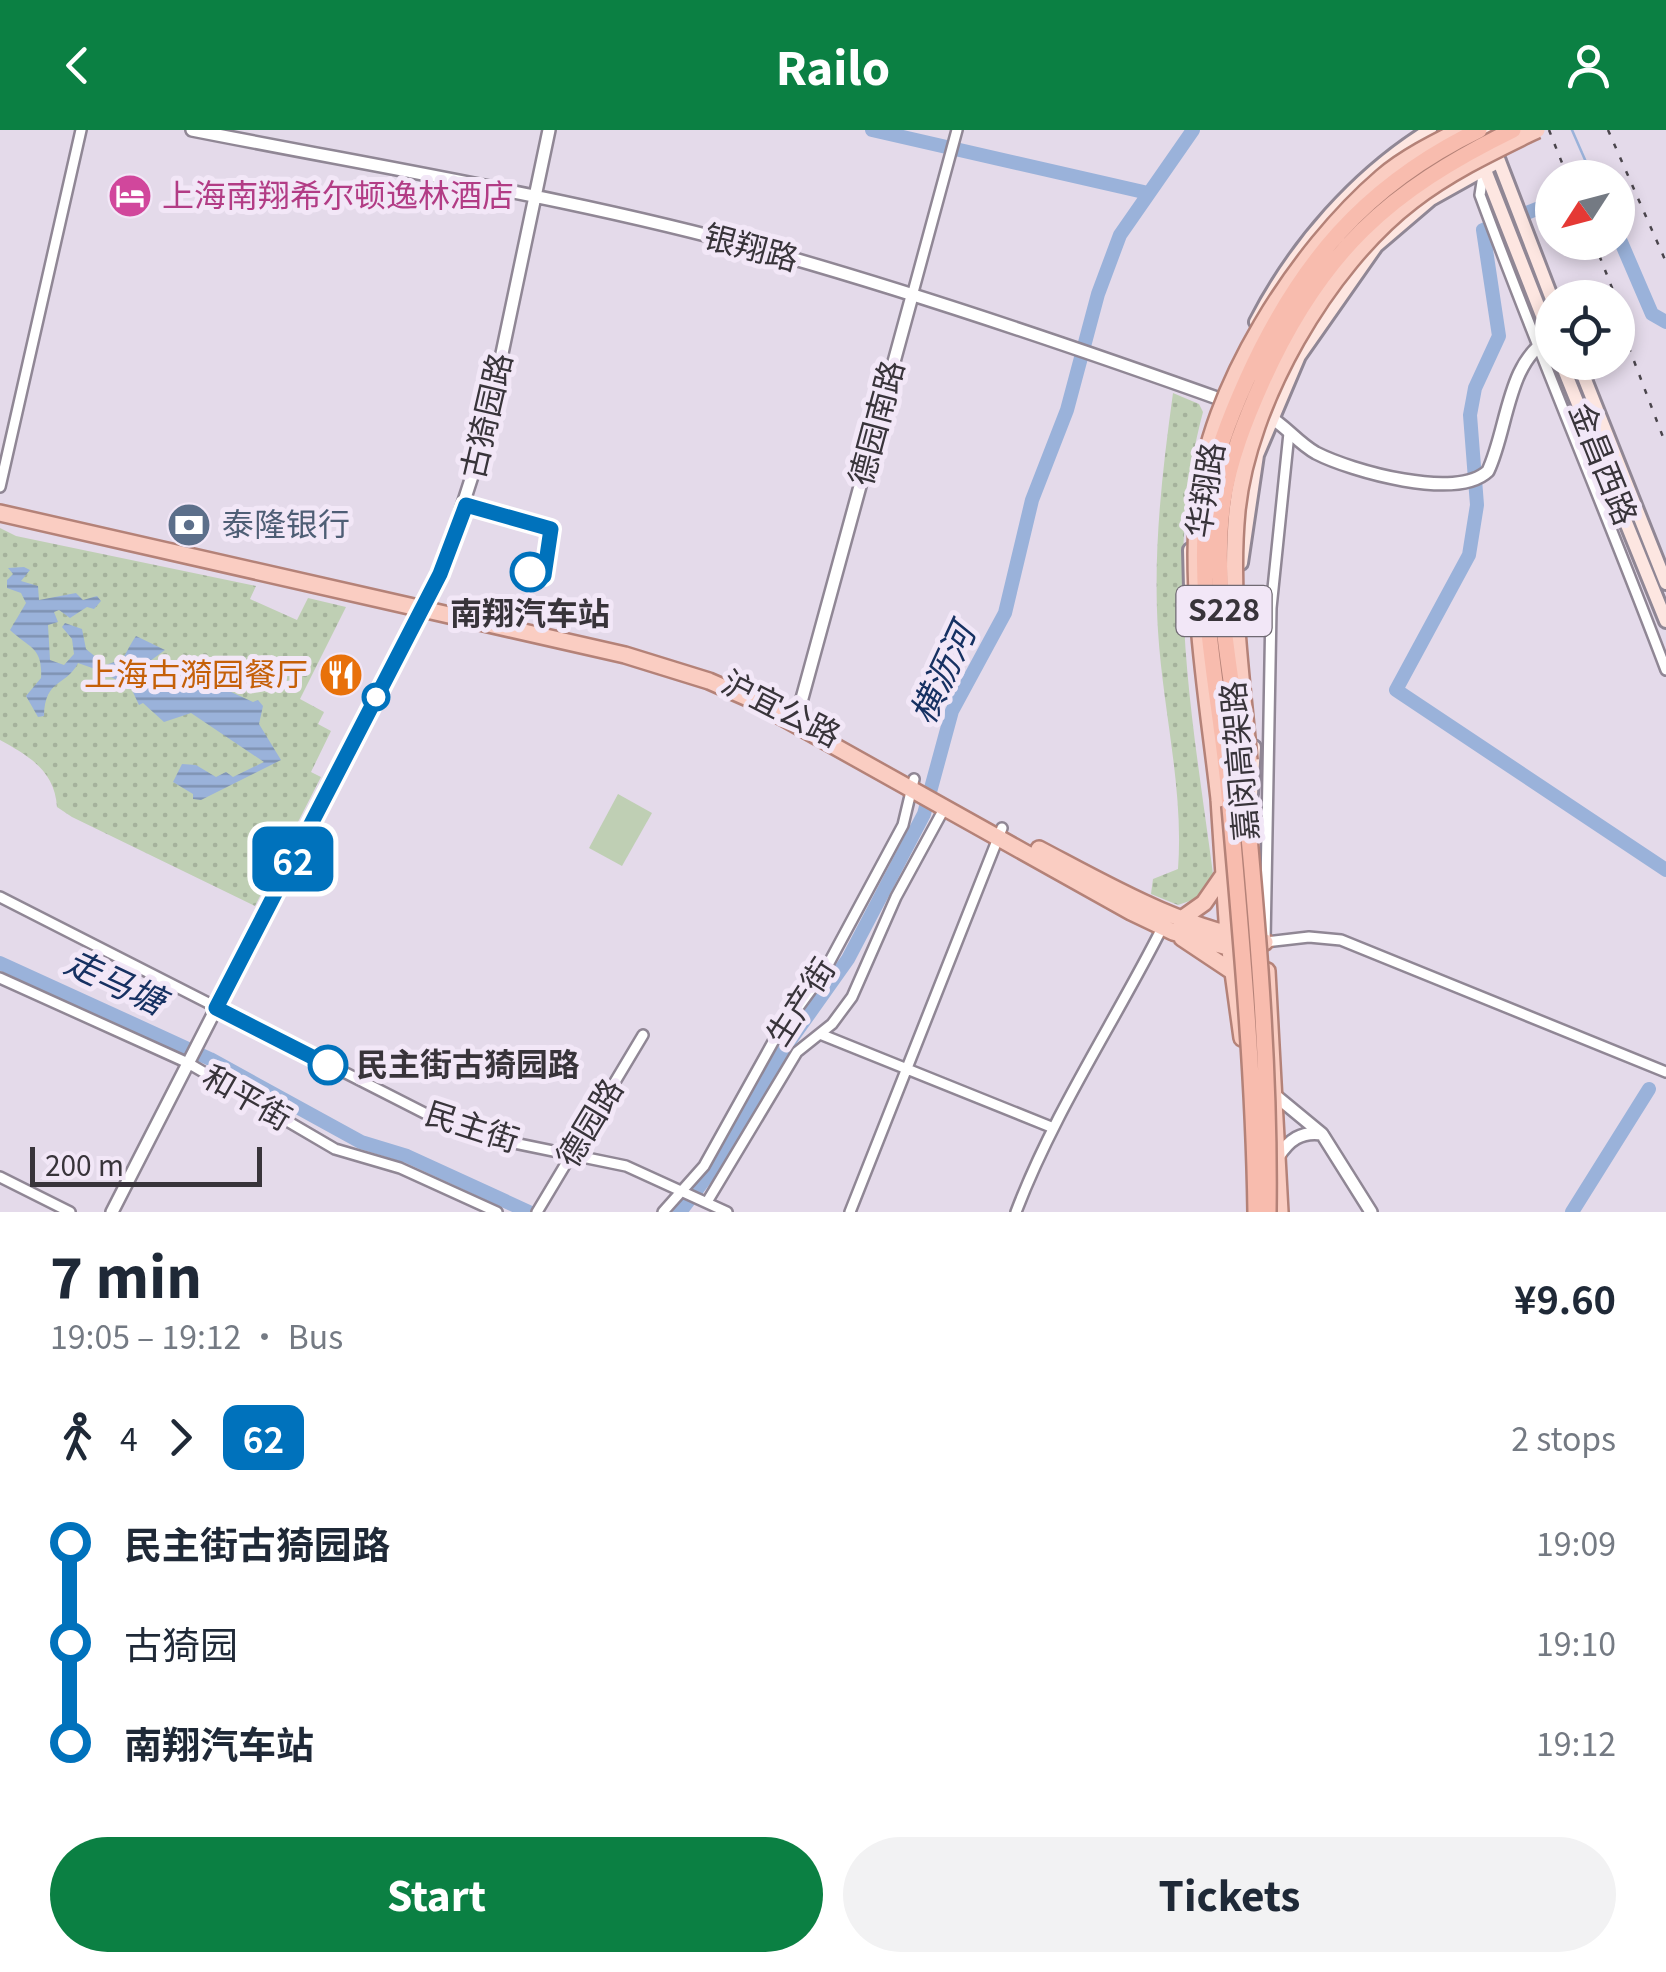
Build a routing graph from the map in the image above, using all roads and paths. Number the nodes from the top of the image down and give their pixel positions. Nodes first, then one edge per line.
1 (81, 130) edge
2 (192, 130) edge
3 (549, 130) edge
4 (957, 130) edge
5 (1430, 130) edge
6 (1460, 130) edge
7 (1470, 130) edge
8 (1483, 130) edge
9 (1513, 130) edge
10 (1538, 130) edge
11 (1498, 161) junction
12 (1484, 169) junction
13 (534, 198) junction
14 (1504, 241) junction
15 (1545, 280) edge
16 (912, 296) junction
17 (1535, 304) edge
18 (1535, 346) joint
19 (1549, 380) edge
20 (1569, 380) edge
21 (1585, 380) edge
22 (1218, 398) junction
23 (1272, 417) junction
24 (1290, 433) junction
25 (0, 487) edge
26 (0, 504) edge
27 (0, 513) edge
28 (1666, 583) edge
29 (423, 604) junction
30 (1666, 621) edge
31 (1666, 670) edge
32 (796, 719) junction
33 (918, 787) junction
34 (1252, 794) junction
35 (1219, 799) junction
36 (941, 802) junction
37 (1000, 833) junction
38 (1224, 874) junction
39 (0, 897) edge
40 (1172, 927) junction
41 (1228, 941) junction
42 (1265, 942) junction
43 (1266, 959) junction
44 (1232, 972) junction
45 (0, 978) edge
46 (216, 1008) junction
47 (820, 1034) junction
48 (643, 1035) dead end
49 (188, 1061) junction
50 (904, 1070) junction
51 (1666, 1072) edge
52 (1276, 1096) junction
53 (1051, 1127) junction
54 (1322, 1134) junction
55 (572, 1154) junction
56 (1278, 1157) junction
57 (0, 1176) edge
58 (684, 1190) junction
59 (707, 1202) junction
60 (538, 1211) edge
61 (70, 1212) edge
62 (112, 1212) edge
63 (496, 1212) edge
64 (663, 1212) edge
65 (727, 1212) edge
66 (850, 1212) edge
67 (1016, 1212) edge
68 (1253, 1212) edge
69 (1268, 1212) edge
70 (1280, 1212) edge
71 (1371, 1212) edge

1 - 25 street
2 - 13 street, 银翔路
3 - 13 street, 古猗园路
4 - 16 street, 德园南路
5 - 22 main road
6 - 35 main road, 华翔路, bridge
7 - 12 main road
8 - 11 main road
8 - 68 highway, 嘉闵高架路 / S228, bridge
9 - 69 highway, 嘉闵高架路 / S228, bridge
10 - 34 main road, 华翔路, bridge
11 - 12 main road
11 - 15 main road
12 - 14 main road
12 - 23 main road
13 - 16 street, 银翔路
13 - 29 street, 古猗园路
14 - 17 main road
14 - 18 street
16 - 22 street, 银翔路
16 - 32 street, 德园南路
18 - 24 street, 银翔路
19 - 31 street
20 - 30 main road, 金昌西路
21 - 28 main road, 金昌西路
22 - 23 street, 银翔路
22 - 35 main road
23 - 24 street, 银翔路
23 - 34 main road
24 - 42 street
26 - 29 main road, 沪宜公路
27 - 29 main road, 沪宜公路
29 - 32 main road, 沪宜公路
29 - 46 street, 古猗园路
32 - 33 main road, 沪宜公路
33 - 36 main road, 沪宜公路
33 - 58 street, 生产街
34 - 42 main road, 华翔路
35 - 38 main road, 华翔路
36 - 37 main road, 沪宜公路
36 - 47 street
37 - 40 main road, 沪宜公路
37 - 50 street
38 - 40 main road
38 - 41 main road, 华翔路
39 - 46 street, 民主街
40 - 41 main road, 沪宜公路
40 - 44 main road
40 - 53 street
41 - 42 main road, 沪宜公路
41 - 43 main road
41 - 44 main road
42 - 43 main road
42 - 51 street
43 - 52 main road
44 - 68 main road
45 - 49 street, 和平街
46 - 49 street, 古猗园路
46 - 55 street, 民主街
47 - 50 street
47 - 59 street
48 - 55 street, 德园路
49 - 62 street, 古猗园路
49 - 63 street, 和平街
50 - 53 street
50 - 66 street
52 - 54 street
52 - 56 main road
53 - 67 street
54 - 56 street
54 - 71 street
55 - 58 street, 民主街
55 - 60 street, 德园路
56 - 70 main road
57 - 61 street
58 - 59 street, 民主街
58 - 64 street, 生产街
59 - 65 street

